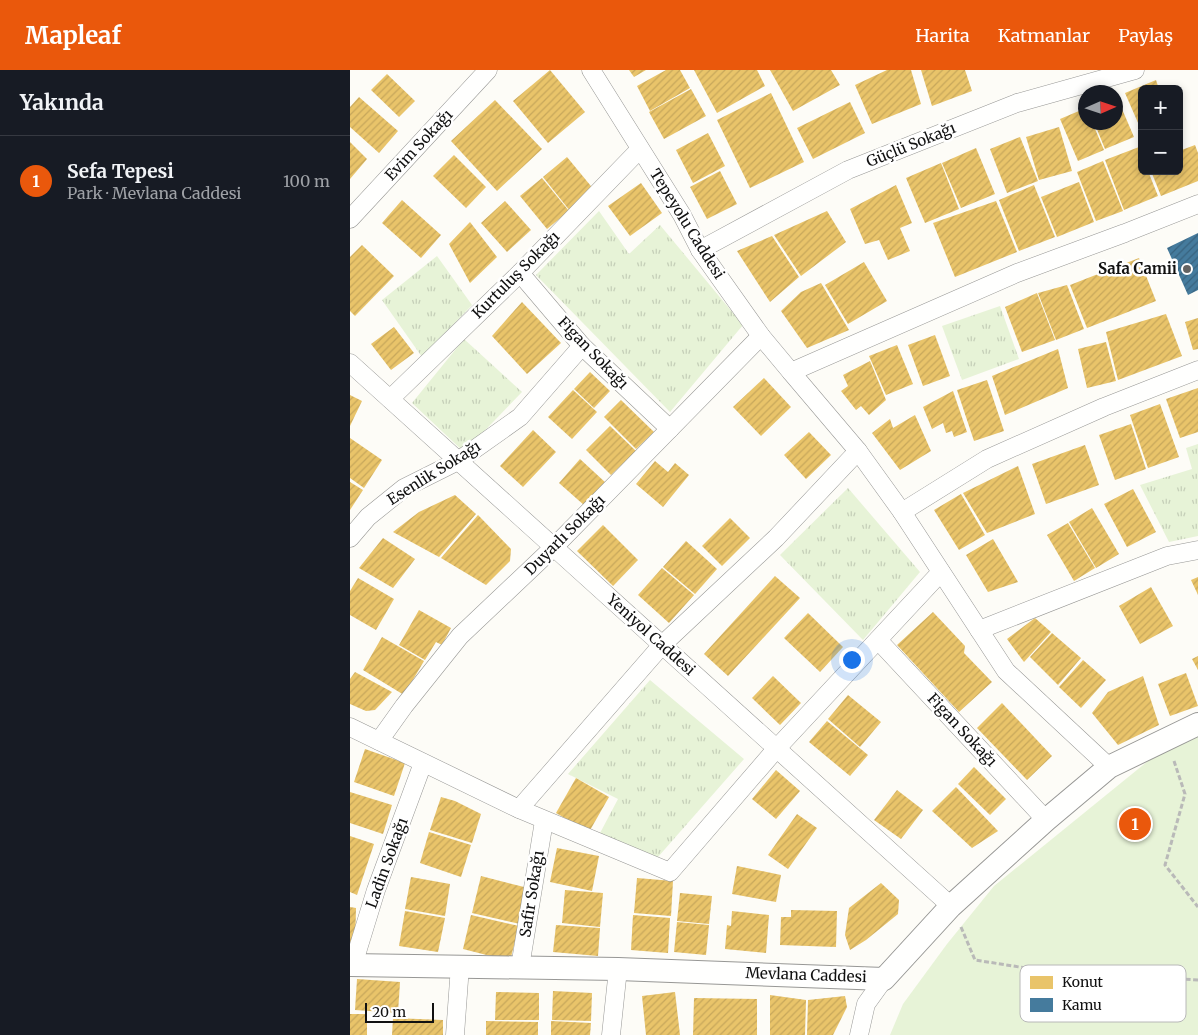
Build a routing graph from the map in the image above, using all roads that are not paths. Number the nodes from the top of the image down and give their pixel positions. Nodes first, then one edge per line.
1 (488, 70) edge
2 (591, 70) edge
3 (1135, 70) edge
4 (640, 148) junction
5 (1198, 204) edge
6 (350, 219) edge
7 (700, 250) junction
8 (520, 273) junction
9 (761, 336) junction
10 (582, 346) junction
11 (350, 364) edge
12 (1198, 370) edge
13 (791, 372) junction
14 (390, 399) junction
15 (670, 429) junction
16 (858, 451) junction
17 (458, 461) junction
18 (902, 512) junction
19 (350, 538) edge
20 (554, 547) junction
21 (1198, 550) edge
22 (941, 572) junction
23 (979, 630) junction
24 (878, 640) junction
25 (662, 645) junction
26 (1198, 724) edge
27 (350, 727) edge
28 (379, 741) junction
29 (776, 748) junction
30 (423, 763) junction
31 (1109, 767) junction
32 (519, 809) junction
33 (1046, 820) junction
34 (544, 821) junction
35 (951, 906) junction
36 (351, 965) edge
37 (460, 966) junction
38 (520, 967) junction
39 (618, 968) junction
40 (884, 979) junction
41 (455, 1035) edge
42 (611, 1035) edge
43 (859, 1035) edge

1 - 6 street, Evim Sokağı
2 - 4 street, Tepeyolu Caddesi
3 - 7 street, Güçlü Sokağı
4 - 7 street, Tepeyolu Caddesi
4 - 8 street, Kurtuluş Sokağı
5 - 13 street
7 - 9 street, Tepeyolu Caddesi
8 - 10 street, Figan Sokağı
8 - 14 street, Kurtuluş Sokağı
9 - 13 street, Tepeyolu Caddesi
9 - 15 street, Duyarlı Sokağı
10 - 15 street, Figan Sokağı
10 - 17 street, Esenlik Sokağı
11 - 14 street, Yeniyol Caddesi
12 - 18 street
13 - 16 street, Tepeyolu Caddesi
14 - 17 street, Yeniyol Caddesi
15 - 20 street, Duyarlı Sokağı
16 - 18 street, Tepeyolu Caddesi
16 - 25 street
17 - 19 street, Esenlik Sokağı
17 - 20 street, Yeniyol Caddesi
18 - 22 street, Tepeyolu Caddesi
20 - 25 street, Yeniyol Caddesi
20 - 28 street, Duyarlı Sokağı
21 - 23 street
22 - 23 street, Tepeyolu Caddesi
22 - 24 street
23 - 31 street, Tepeyolu Caddesi
24 - 29 street
24 - 33 street, Figan Sokağı
25 - 29 street, Yeniyol Caddesi
25 - 32 street
26 - 31 street, Mevlana Caddesi
27 - 28 street
28 - 30 street
29 - 34 street
29 - 35 street, Yeniyol Caddesi
30 - 32 street
30 - 36 street, Ladin Sokağı
31 - 33 street, Mevlana Caddesi
32 - 34 street
33 - 35 street, Mevlana Caddesi
34 - 38 street, Safir Sokağı
35 - 40 street, Mevlana Caddesi
36 - 37 street, Mevlana Caddesi
37 - 38 street, Mevlana Caddesi
37 - 41 street
38 - 39 street, Mevlana Caddesi
39 - 40 street, Mevlana Caddesi
39 - 42 street
40 - 43 street

